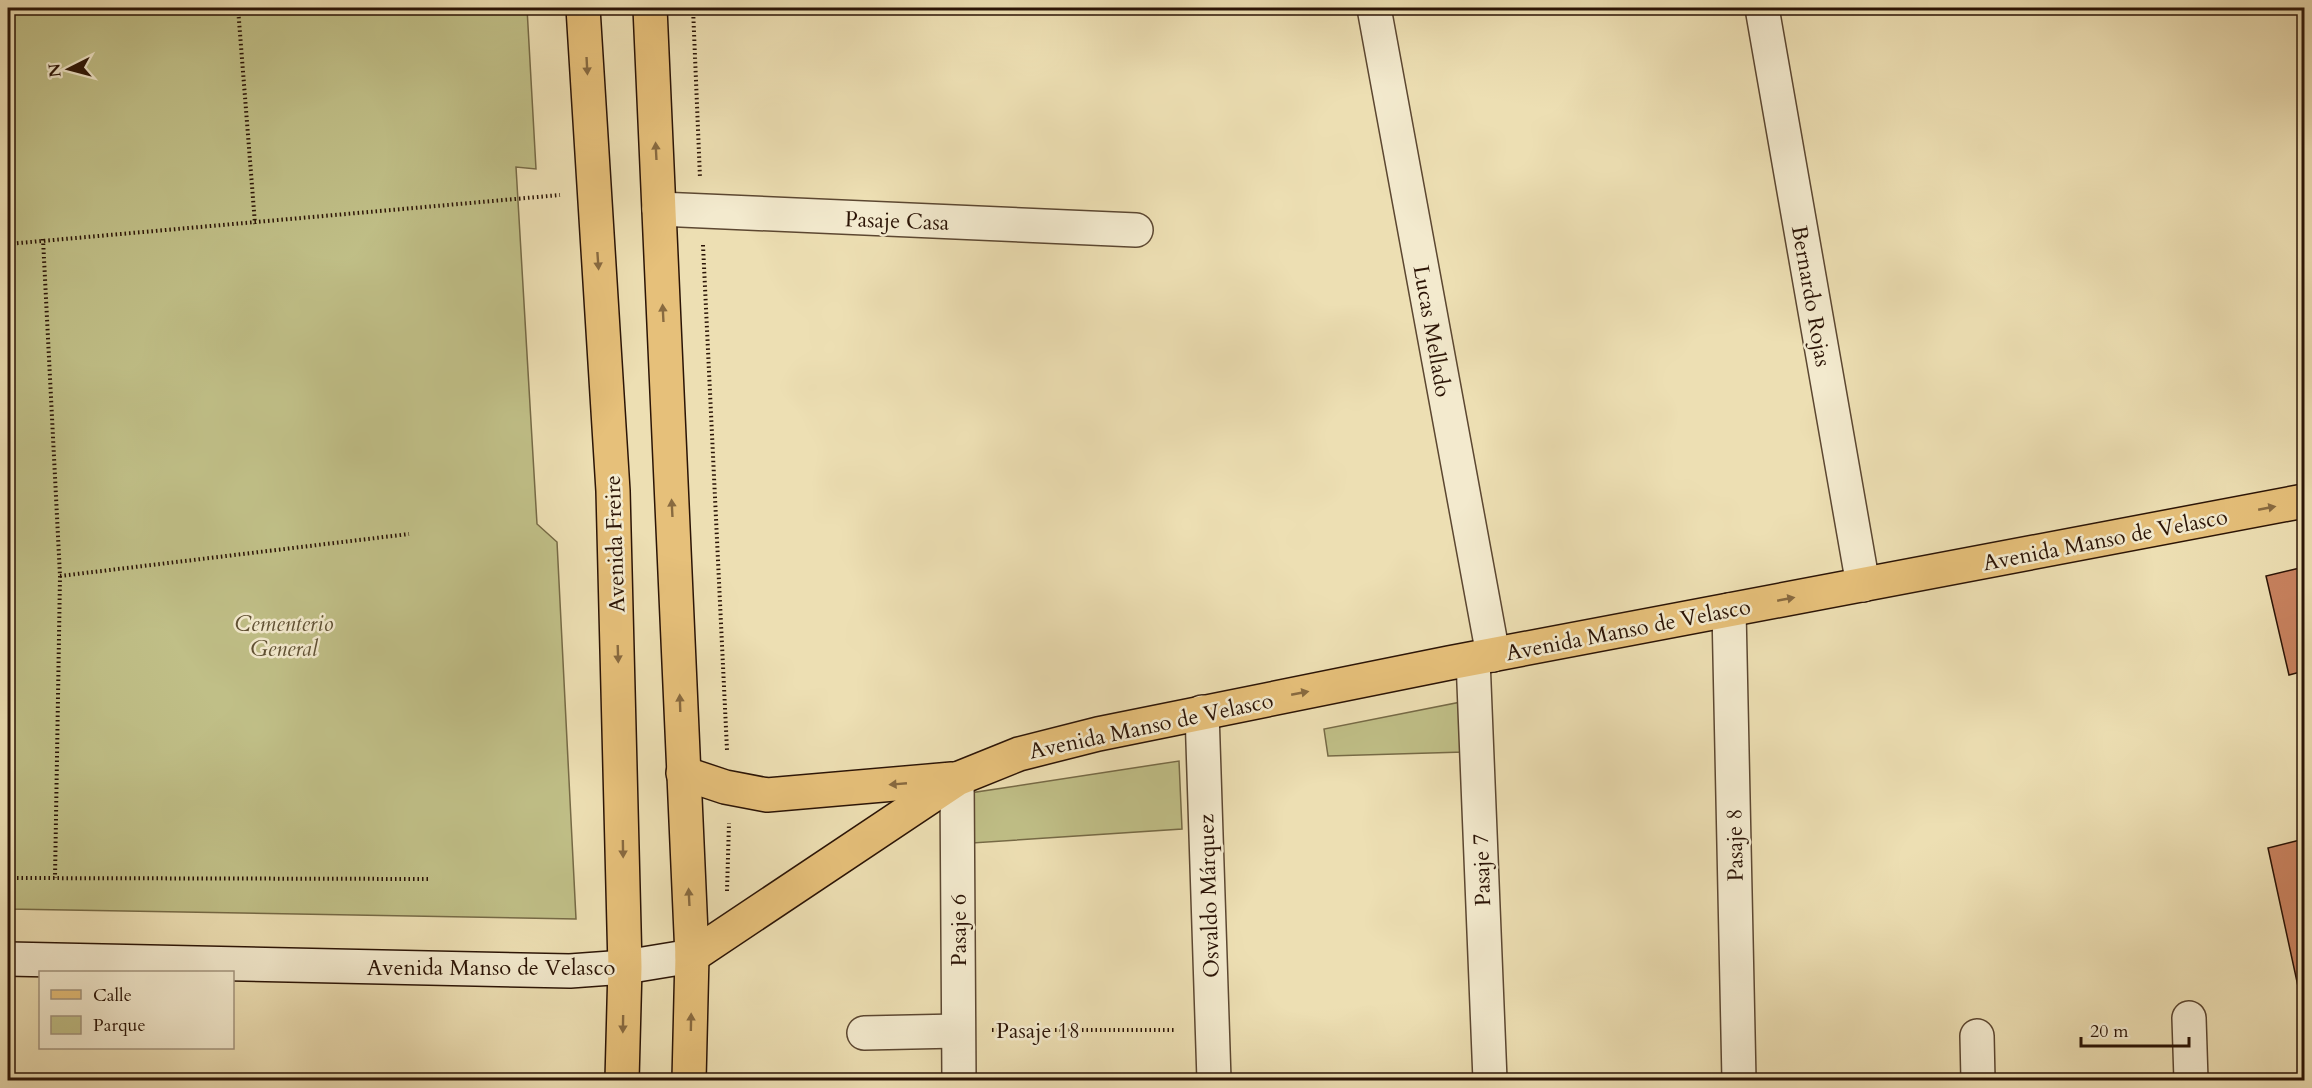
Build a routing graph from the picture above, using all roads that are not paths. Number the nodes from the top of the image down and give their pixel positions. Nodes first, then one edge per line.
1 (583, 8) edge
2 (650, 8) edge
3 (1374, 8) edge
4 (1762, 8) edge
5 (659, 209) junction
6 (1136, 230) dead end
7 (2304, 501) edge
8 (1863, 585) junction
9 (1729, 610) junction
10 (1483, 657) junction
11 (1202, 712) junction
12 (683, 773) junction
13 (957, 779) junction
14 (692, 956) junction
15 (8, 959) edge
16 (625, 967) junction
17 (2189, 1018) dead end
18 (958, 1031) junction
19 (864, 1033) dead end
20 (1977, 1036) dead end
21 (622, 1080) edge
22 (689, 1080) edge
23 (959, 1080) edge
24 (1214, 1080) edge
25 (1490, 1080) edge
26 (1739, 1080) edge
27 (1978, 1080) edge
28 (2191, 1080) edge

1 -> 16 main road, Avenida Freire
5 -> 2 main road
3 - 10 street, Lucas Mellado
4 - 8 street, Bernardo Rojas
5 - 6 street, Pasaje Casa
12 -> 5 main road
8 -> 7 main road, Avenida Manso de Velasco
9 -> 8 main road, Avenida Manso de Velasco
9 - 10 main road, Avenida Manso de Velasco
9 - 26 street, Pasaje 8
11 -> 10 main road, Avenida Manso de Velasco
10 - 25 street, Pasaje 7
11 - 13 main road, Avenida Manso de Velasco
11 - 24 street, Osvaldo Márquez
13 -> 12 main road, Avenida Manso de Velasco
14 -> 12 main road
13 - 14 main road, Avenida Manso de Velasco
13 - 18 street, Pasaje 6
14 - 16 street, Avenida Manso de Velasco
22 -> 14 main road
15 - 16 street, Avenida Manso de Velasco
16 -> 21 main road, Avenida Freire
17 - 28 street
18 - 19 street
18 - 23 street, Pasaje 6
20 - 27 street

